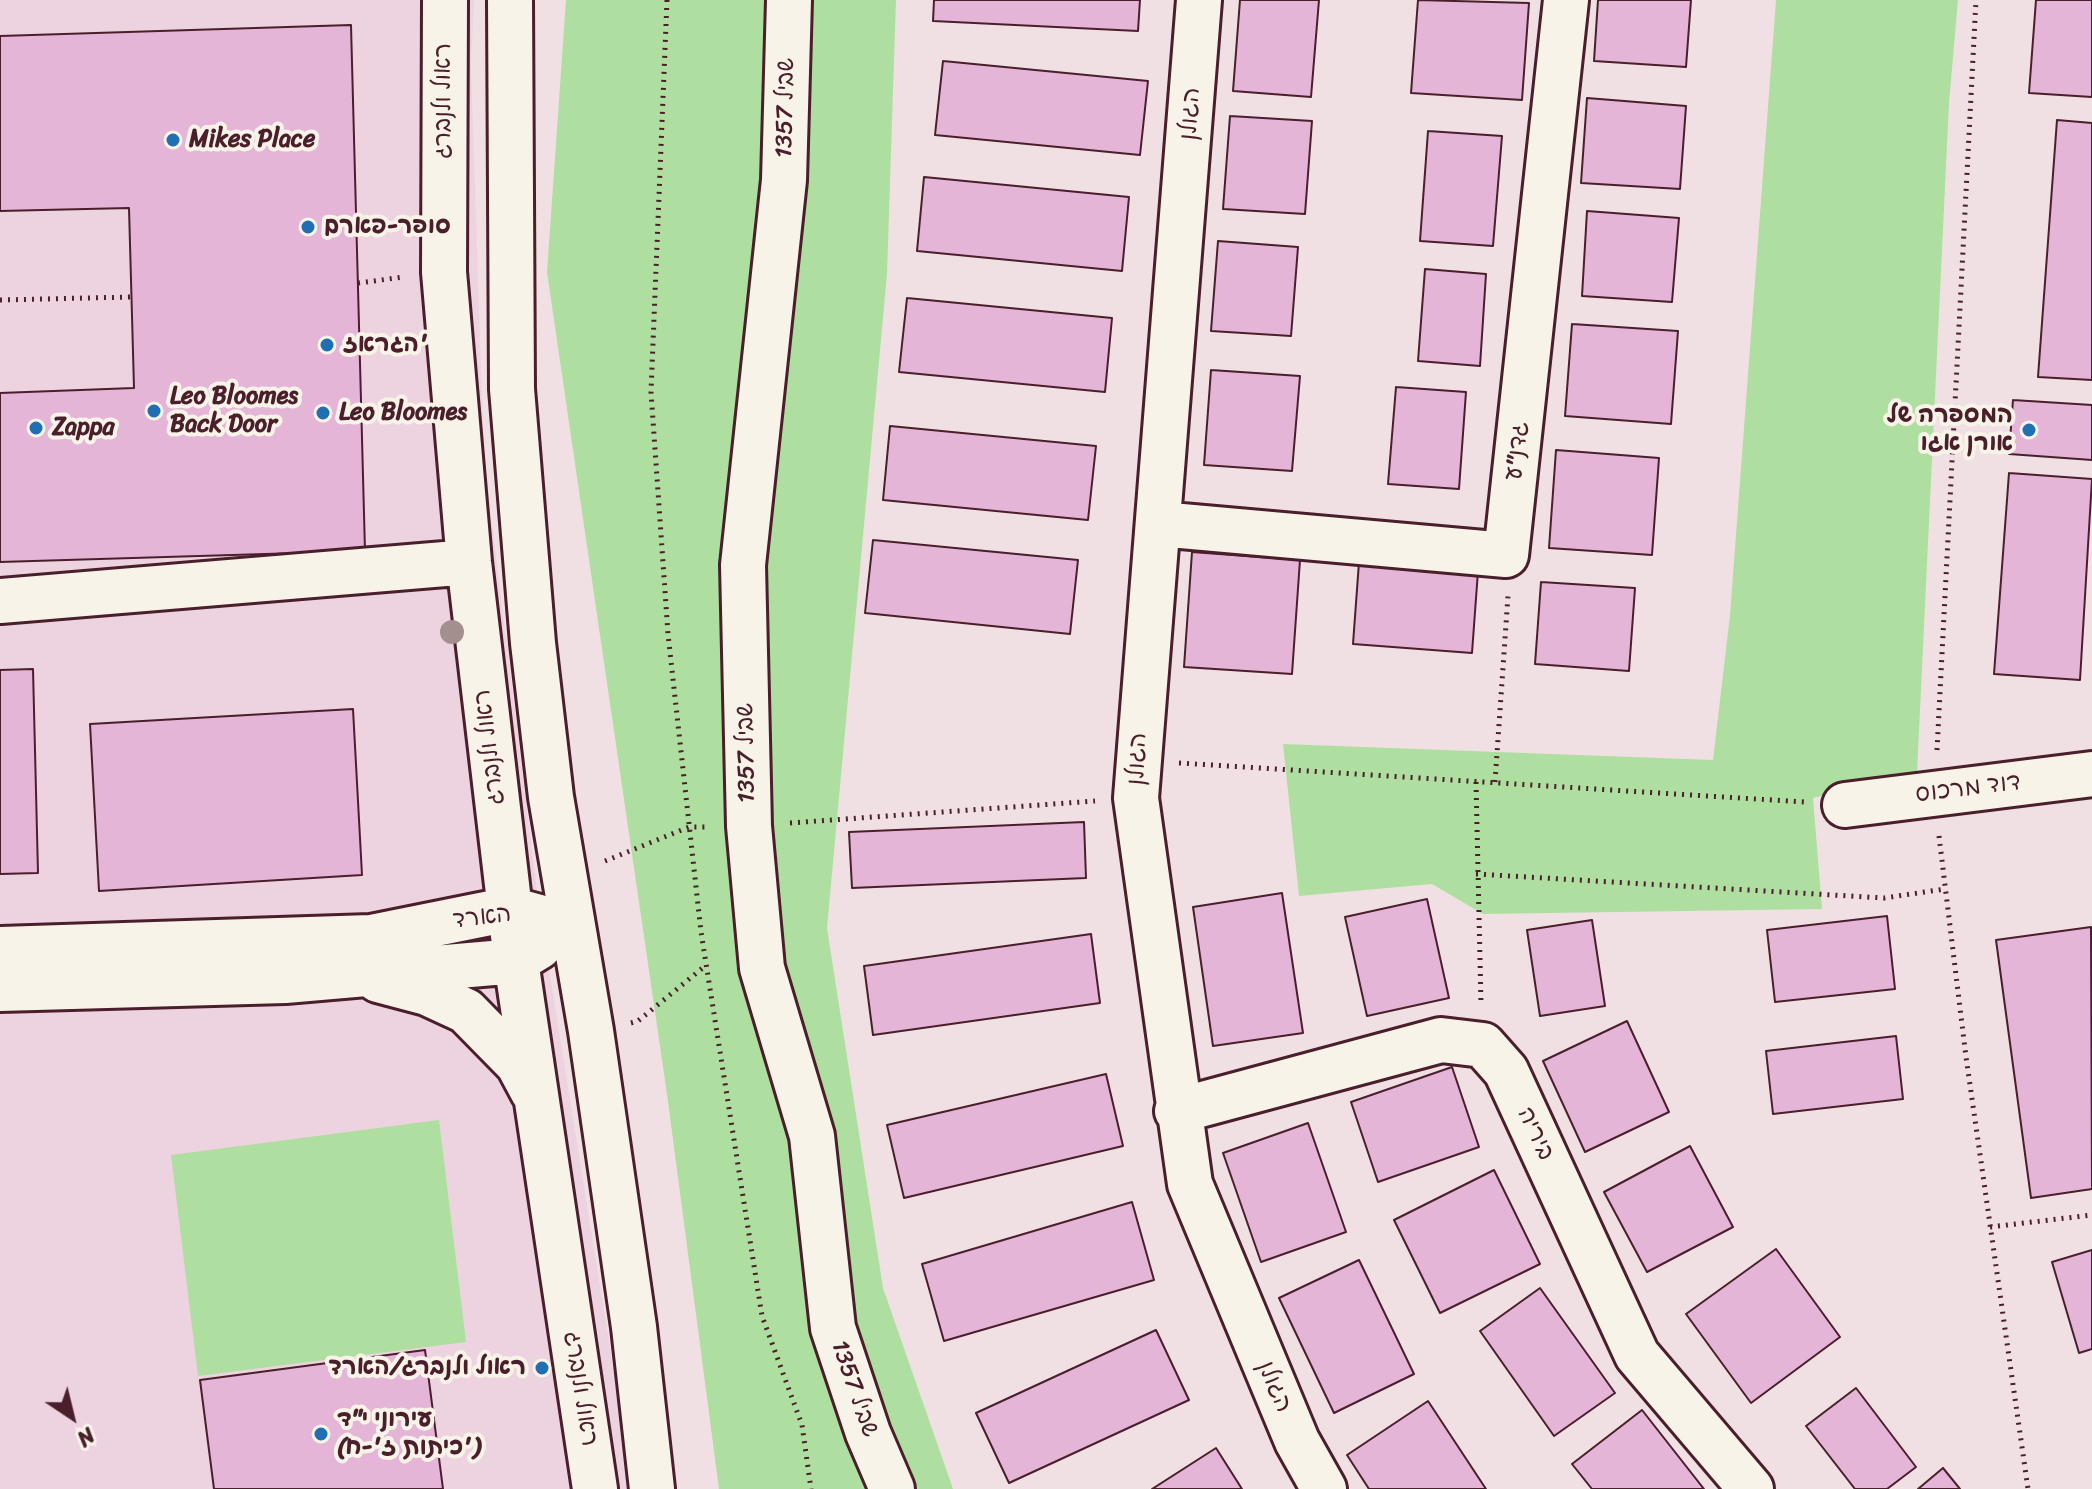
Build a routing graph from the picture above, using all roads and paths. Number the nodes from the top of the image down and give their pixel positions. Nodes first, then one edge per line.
1 (445, 0) edge
2 (510, 0) edge
3 (667, 0) edge
4 (789, 0) edge
5 (1199, 0) edge
6 (1566, 0) edge
7 (1976, 0) edge
8 (131, 297) dead end
9 (0, 300) edge
10 (1159, 524) junction
11 (1506, 555) junction
12 (469, 562) junction
13 (0, 601) edge
14 (2092, 774) edge
15 (1136, 779) junction
16 (1476, 782) junction
17 (1495, 782) junction
18 (1935, 792) junction
19 (1845, 805) joint
20 (749, 826) junction
21 (689, 827) junction
22 (562, 860) junction
23 (1476, 874) junction
24 (1945, 889) junction
25 (510, 909) junction
26 (572, 927) junction
27 (0, 949) edge
28 (516, 961) junction
29 (706, 965) junction
30 (354, 973) junction
31 (0, 989) edge
32 (591, 1031) junction
33 (1483, 1045) junction
34 (536, 1097) junction
35 (1177, 1111) junction
36 (2092, 1215) edge
37 (1990, 1227) junction
38 (595, 1489) edge
39 (652, 1489) edge
40 (811, 1489) edge
41 (892, 1489) edge
42 (1324, 1489) edge
43 (1751, 1489) edge
44 (2028, 1489) edge

1 - 12 street, ראול ולנברג
2 - 22 street
3 - 21 path
4 - 20 street, שביל 1357
5 - 10 street, הגולן
6 - 11 street, גדנ"ע
7 - 18 path
8 - 9 path
10 - 11 street
10 - 15 street, הגולן
11 - 17 path
12 - 13 street
12 - 25 street, ראול ולנברג
14 - 18 street, דוד מרכוס
15 - 16 path
15 - 20 path
15 - 35 street, הגולן
16 - 17 path
16 - 23 path
17 - 19 path
18 - 19 street, דוד מרכוס
18 - 24 path
20 - 21 path
20 - 41 street, שביל 1357
21 - 22 path
21 - 29 path
22 - 26 street
23 - 24 path
23 - 33 path
24 - 37 path
25 - 26 street, הארד
25 - 27 street, הארד
25 - 28 street, ראול ולנברג
26 - 28 street, הארד
26 - 32 street
28 - 30 street, הארד
28 - 34 street, ראול ולנברג
29 - 32 path
29 - 40 path
30 - 31 street, הארד
30 - 34 street
32 - 39 street
33 - 35 street
33 - 43 street, ביריה
34 - 38 street, ראול ולנברג
35 - 42 street, הגולן
36 - 37 path
37 - 44 path

